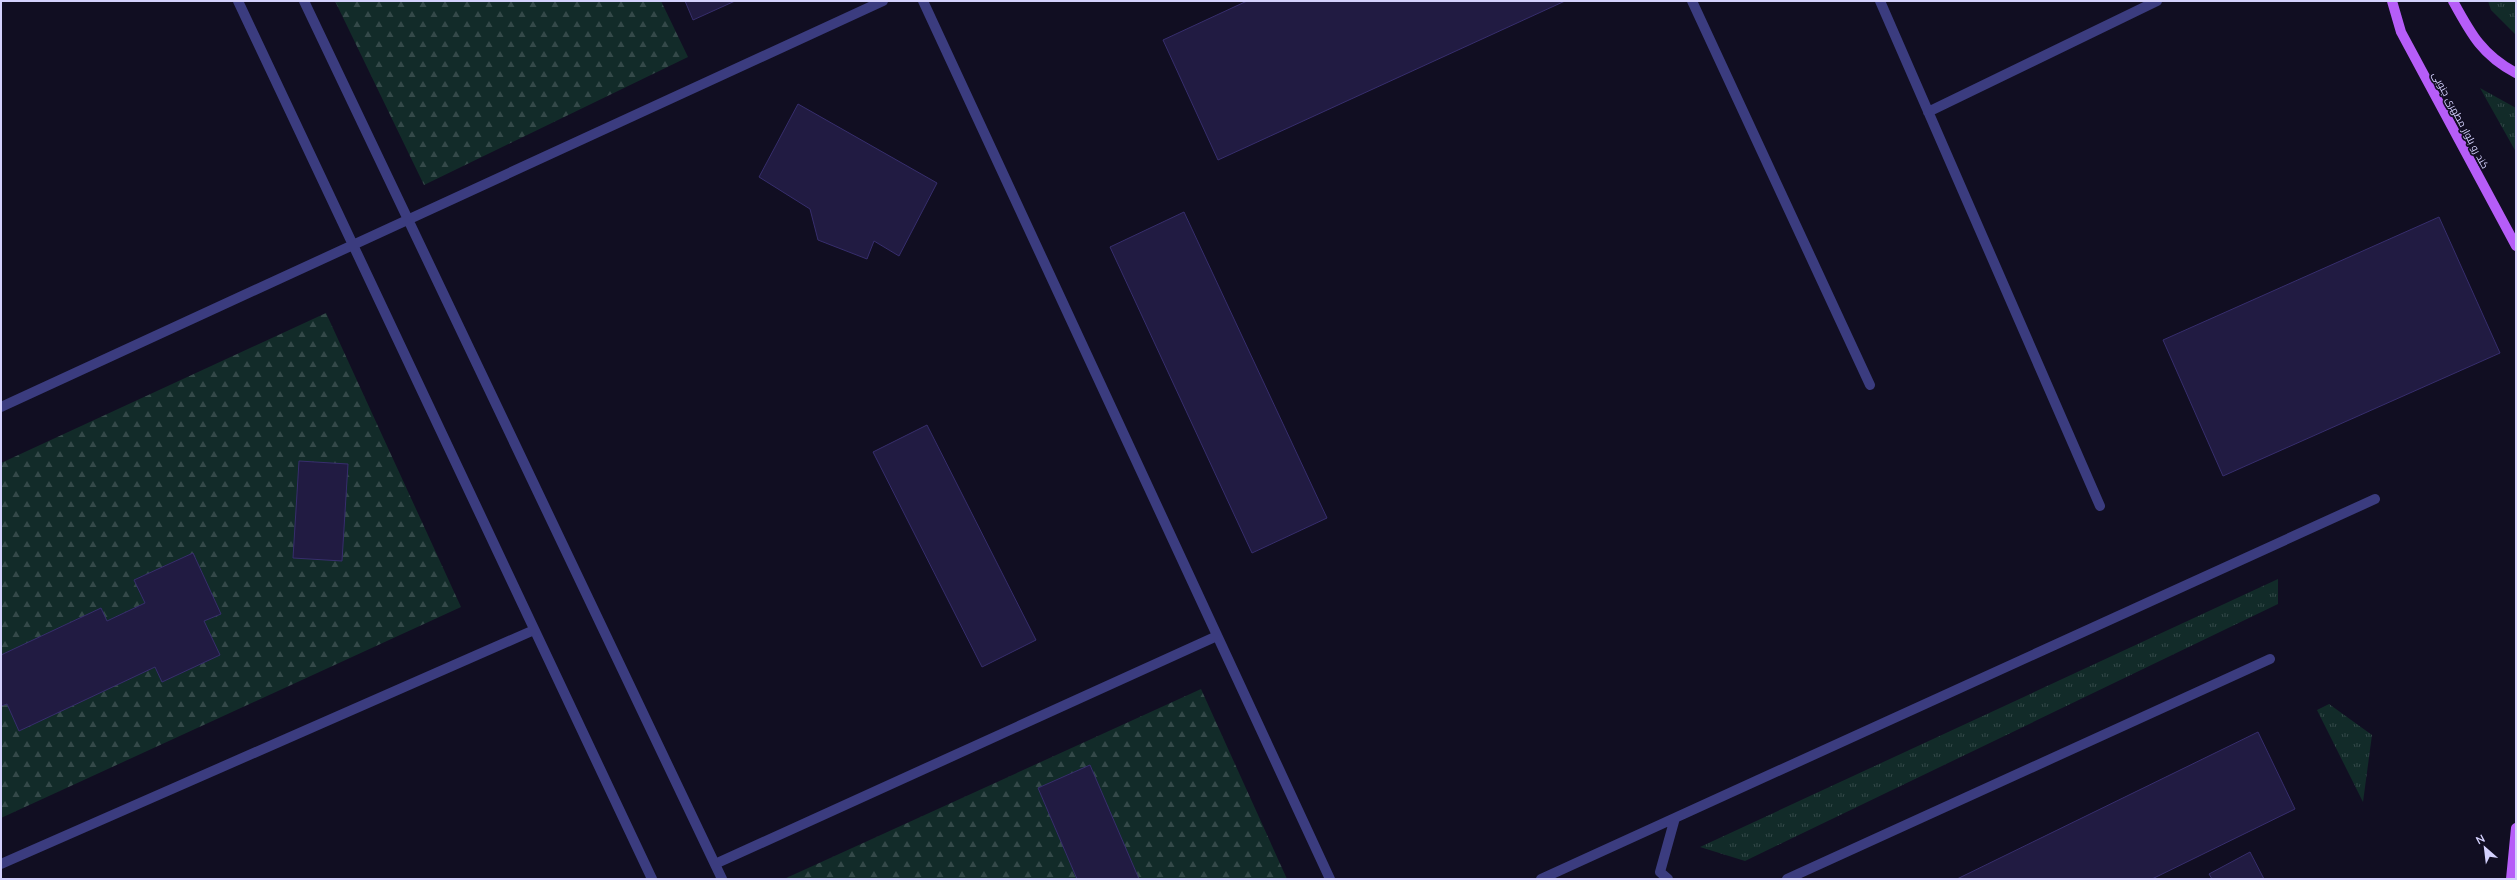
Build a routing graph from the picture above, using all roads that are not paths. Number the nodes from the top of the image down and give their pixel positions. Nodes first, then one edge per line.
1 (238, 1) edge
2 (304, 1) edge
3 (883, 1) edge
4 (923, 1) edge
5 (1692, 1) edge
6 (1880, 1) edge
7 (2157, 1) edge
8 (2392, 1) edge
9 (2453, 1) edge
10 (2516, 73) edge
11 (1928, 112) junction
12 (408, 219) junction
13 (353, 245) junction
14 (2516, 246) edge
15 (1870, 385) dead end
16 (1, 407) edge
17 (2376, 499) dead end
18 (2100, 506) dead end
19 (534, 630) junction
20 (1217, 636) junction
21 (2270, 659) dead end
22 (1675, 818) junction
23 (2516, 828) edge
24 (1, 864) edge
25 (715, 864) junction
26 (652, 879) edge
27 (722, 879) edge
28 (1330, 879) edge
29 (1542, 879) edge
30 (1668, 879) edge
31 (1787, 879) edge
32 (2511, 879) edge

1 - 13 lane
2 - 12 lane
3 - 12 lane
4 - 20 lane
5 - 15 lane
6 - 11 lane
7 - 11 lane
8 - 14 main road, کند رو بلوار مطهری جنوبی
9 - 10 main road
11 - 18 lane
12 - 13 lane
12 - 25 lane
13 - 16 lane
13 - 19 lane
17 - 22 lane
19 - 24 lane
19 - 26 lane
20 - 25 lane
20 - 28 lane
21 - 31 lane
22 - 29 lane
22 - 30 lane
23 - 32 main road
25 - 27 lane

